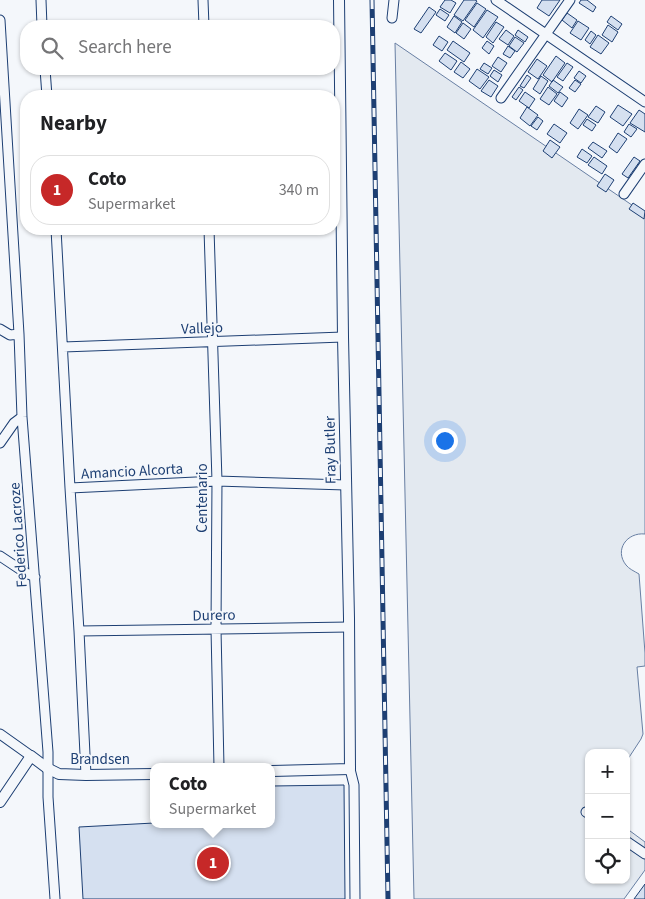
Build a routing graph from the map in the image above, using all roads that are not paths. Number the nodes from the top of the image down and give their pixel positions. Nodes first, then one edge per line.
1 (41, 0) edge
2 (203, 0) edge
3 (339, 0) edge
4 (394, 0) edge
5 (496, 0) edge
6 (570, 0) edge
7 (392, 18) dead end
8 (0, 20) edge
9 (42, 20) edge
10 (204, 20) edge
11 (338, 20) edge
12 (546, 34) junction
13 (45, 75) edge
14 (337, 75) edge
15 (47, 90) edge
16 (337, 90) edge
17 (501, 98) dead end
18 (645, 102) edge
19 (0, 157) edge
20 (9, 161) junction
21 (645, 164) edge
22 (624, 194) dead end
23 (56, 235) edge
24 (209, 235) edge
25 (338, 235) edge
26 (0, 328) edge
27 (19, 334) junction
28 (343, 337) junction
29 (213, 342) junction
30 (63, 347) junction
31 (22, 417) junction
32 (0, 443) edge
33 (217, 481) junction
34 (346, 485) junction
35 (70, 488) junction
36 (0, 556) edge
37 (35, 577) junction
38 (349, 626) junction
39 (216, 629) junction
40 (79, 631) junction
41 (0, 734) edge
42 (31, 756) junction
43 (219, 763) edge
44 (48, 768) junction
45 (350, 769) junction
46 (275, 771) edge
47 (150, 774) edge
48 (86, 775) junction
49 (0, 802) edge
50 (630, 844) edge
51 (645, 854) edge
52 (55, 899) edge
53 (355, 899) edge

1 - 9 street
2 - 10 street
3 - 11 street, Fray Butler
4 - 7 street
5 - 12 street
6 - 12 street
8 - 20 street, Federico Lacroze
12 - 17 street
12 - 18 street
13 - 15 street
14 - 16 street, Fray Butler
19 - 20 street
20 - 27 street, Federico Lacroze
21 - 22 street
23 - 30 street
24 - 29 street, Centenario
25 - 28 street, Fray Butler
26 - 27 street
27 - 31 street, Federico Lacroze
28 - 29 street, Vallejo
28 - 34 street, Fray Butler
29 - 30 street, Vallejo
29 - 33 street, Centenario
30 - 35 street
31 - 32 street
31 - 37 street, Federico Lacroze
33 - 34 street, Amancio Alcorta
33 - 35 street, Amancio Alcorta
33 - 39 street, Centenario
34 - 38 street, Fray Butler
35 - 40 street
36 - 37 street
37 - 44 street, Federico Lacroze
38 - 39 street, Durero
38 - 45 street, Fray Butler
39 - 40 street, Durero
39 - 43 street, Centenario
40 - 48 street
41 - 42 street
42 - 44 street, Brandsen
42 - 49 street
44 - 48 street, Brandsen
44 - 52 street, Federico Lacroze
45 - 46 street
45 - 53 street, Fray Butler
47 - 48 street, Brandsen
50 - 51 street

